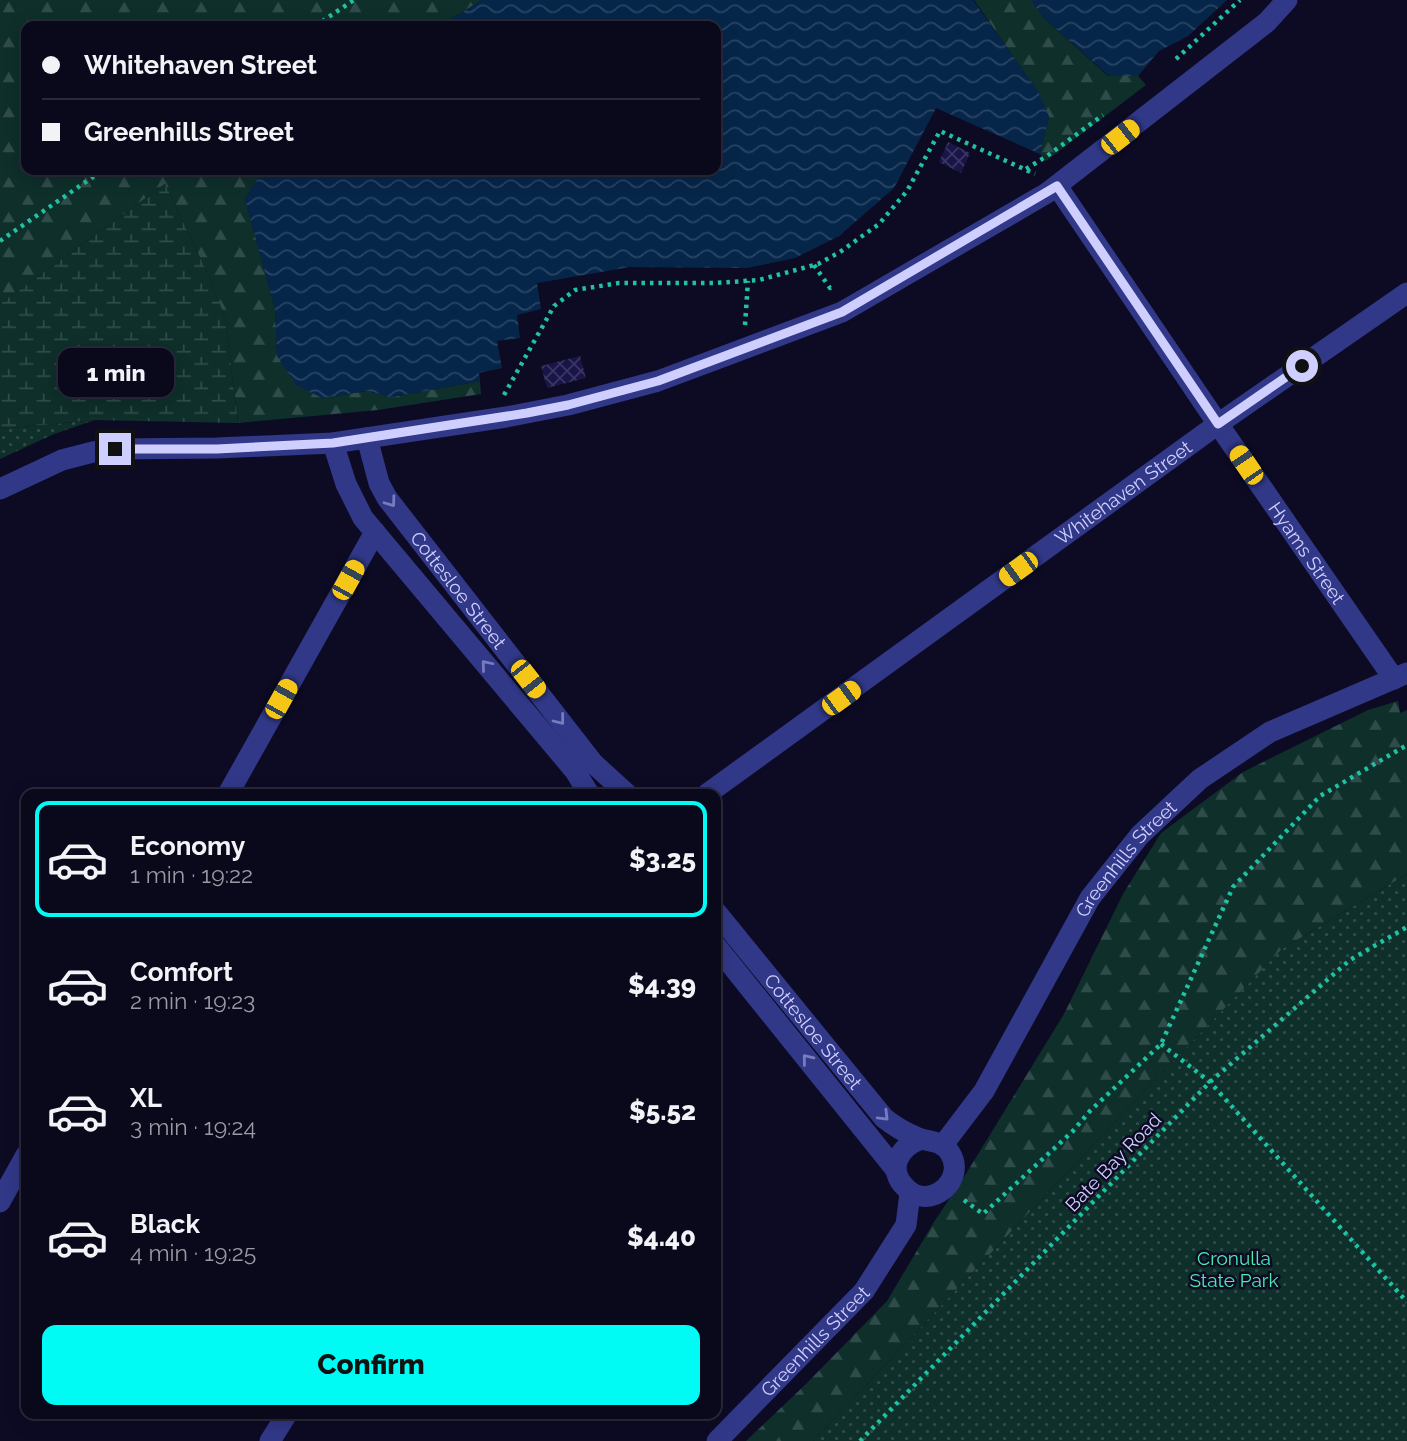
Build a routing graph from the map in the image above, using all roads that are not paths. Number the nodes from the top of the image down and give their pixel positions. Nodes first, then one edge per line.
1 (1287, 0) edge
2 (1057, 186) junction
3 (1407, 293) edge
4 (1218, 424) junction
5 (367, 438) junction
6 (333, 443) junction
7 (0, 489) edge
8 (374, 532) junction
9 (1400, 676) edge
10 (231, 789) edge
11 (586, 789) edge
12 (622, 789) edge
13 (715, 789) edge
14 (721, 918) edge
15 (721, 952) edge
16 (921, 1139) junction
17 (943, 1145) junction
18 (21, 1164) edge
19 (896, 1170) junction
20 (910, 1192) junction
21 (0, 1202) edge
22 (284, 1419) edge
23 (270, 1441) edge
24 (717, 1441) edge

1 - 2 street
2 - 4 street, Hyams Street
2 - 5 street
3 - 4 street, Whitehaven Street
4 - 9 street, Hyams Street
4 - 13 street, Whitehaven Street
5 - 6 street
5 -> 12 street, Cottesloe Street
6 - 7 street
6 - 8 street, Cottesloe Street
8 - 10 street
11 -> 8 street, Cottesloe Street
9 - 17 street, Greenhills Street
14 -> 16 street, Cottesloe Street
19 -> 15 street, Cottesloe Street
16 - 17 street
16 - 19 street
17 - 20 street
18 - 21 street
19 - 20 street
20 - 24 street, Greenhills Street
22 - 23 street

